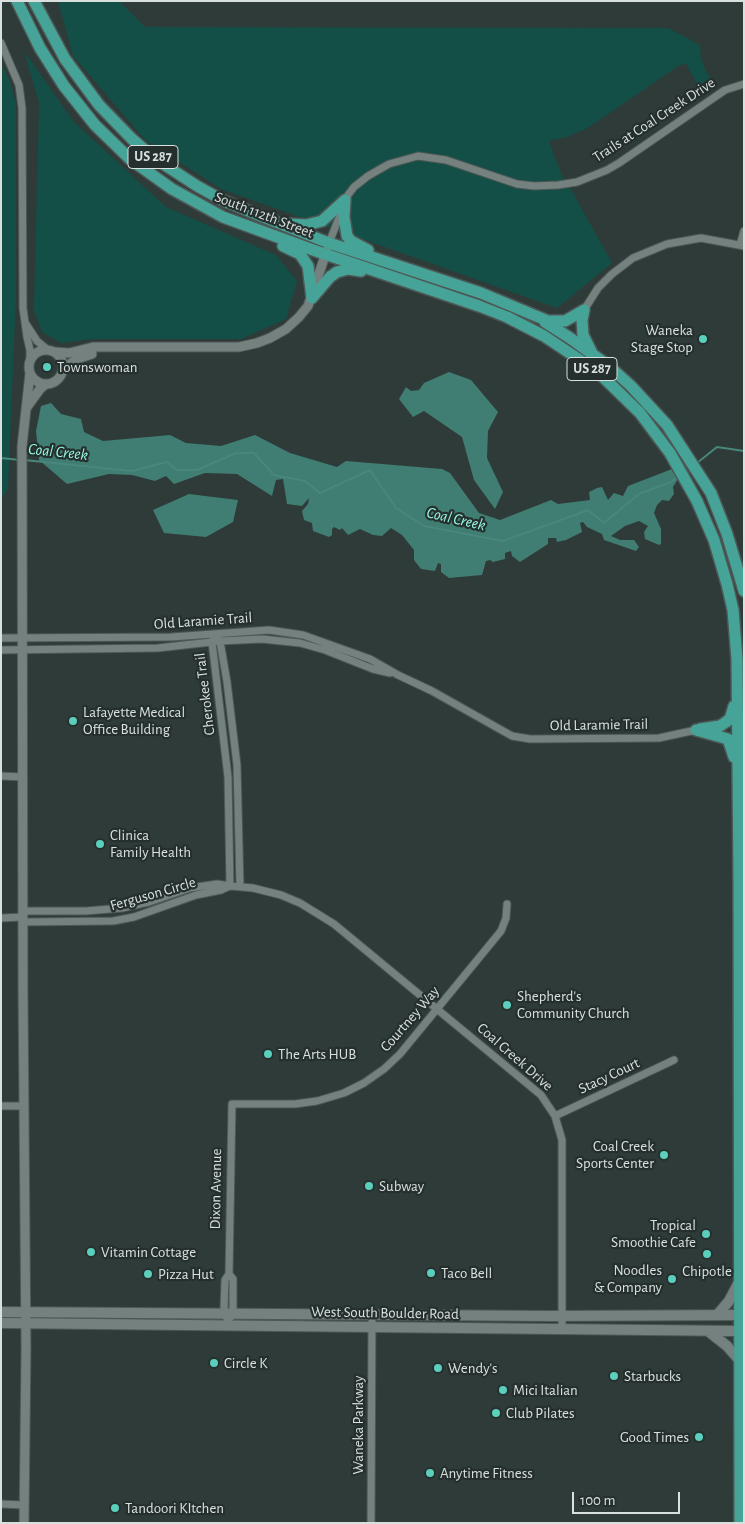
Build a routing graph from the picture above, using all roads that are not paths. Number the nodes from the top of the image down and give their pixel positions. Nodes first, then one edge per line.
1 (17, 1) edge
2 (34, 1) edge
3 (1, 43) edge
4 (744, 84) edge
5 (345, 200) junction
6 (279, 223) junction
7 (248, 228) junction
8 (744, 231) edge
9 (330, 243) junction
10 (742, 246) edge
11 (326, 255) junction
12 (403, 268) junction
13 (382, 274) junction
14 (312, 298) junction
15 (584, 310) junction
16 (540, 318) junction
17 (26, 324) junction
18 (114, 348) junction
19 (51, 351) junction
20 (594, 354) junction
21 (30, 360) junction
22 (63, 369) junction
23 (30, 373) junction
24 (46, 384) junction
25 (27, 408) junction
26 (744, 592) edge
27 (215, 634) junction
28 (1, 638) edge
29 (24, 639) junction
30 (216, 642) junction
31 (1, 650) edge
32 (24, 650) junction
33 (398, 675) junction
34 (737, 696) junction
35 (696, 730) junction
36 (738, 771) junction
37 (1, 776) edge
38 (23, 777) junction
39 (739, 836) junction
40 (744, 848) edge
41 (230, 886) junction
42 (240, 886) junction
43 (507, 904) dead end
44 (23, 917) junction
45 (1, 918) edge
46 (356, 943) joint
47 (438, 1009) junction
48 (674, 1060) dead end
49 (232, 1104) joint
50 (1, 1106) edge
51 (24, 1106) junction
52 (555, 1116) junction
53 (740, 1279) junction
54 (1, 1312) edge
55 (26, 1312) junction
56 (228, 1313) junction
57 (718, 1314) junction
58 (372, 1315) junction
59 (742, 1315) edge
60 (562, 1316) junction
61 (1, 1323) edge
62 (25, 1324) junction
63 (228, 1326) junction
64 (372, 1328) junction
65 (562, 1330) junction
66 (708, 1331) junction
67 (742, 1331) edge
68 (741, 1362) junction
69 (1, 1504) edge
70 (23, 1505) junction
71 (24, 1523) edge
72 (372, 1523) edge
73 (740, 1523) edge

1 - 7 main road, South 112th Street / US 287
2 - 6 main road, South 112th Street / US 287
3 - 17 street
4 - 5 street, Trails at Coal Creek Drive
5 - 6 main road
5 - 9 street, Trails at Coal Creek Drive
5 - 12 main road
6 - 9 main road, South 112th Street / US 287
7 - 11 main road, South 112th Street / US 287
7 - 14 main road
8 - 10 street
9 - 11 street, South 112th Street
9 - 12 main road, US 287
10 - 15 street
11 - 13 main road, US 287
11 - 14 street, South 112th Street
12 - 16 main road, US 287
13 - 14 main road
13 - 34 main road, US 287
14 - 18 street, South 112th Street
15 - 16 main road
15 - 20 main road
16 - 20 main road, US 287
17 - 19 street
17 - 21 street
18 - 19 street, South 112th Street
18 - 22 street, South 112th Street
19 - 21 street
19 - 22 street
20 - 26 main road, US 287
21 - 23 street
22 - 24 street
23 - 24 street
23 - 25 street
24 - 25 street
25 - 29 street
27 - 29 street, Old Laramie Trail
27 - 30 street, Cherokee Trail
27 - 33 street, Old Laramie Trail
28 - 29 street, Old Laramie Trail
29 - 32 street
30 - 32 street, Old Laramie Trail
30 - 33 street, Old Laramie Trail
30 - 41 street, Cherokee Trail
30 - 42 street, Cherokee Trail
31 - 32 street, Old Laramie Trail
32 - 38 street
33 - 35 street, Old Laramie Trail
34 - 35 main road
34 - 36 main road, US 287
35 - 36 main road
36 - 39 main road, US 287
37 - 38 street
38 - 44 street
39 - 40 main road
39 - 53 main road, US 287
41 - 42 street, Ferguson Circle
41 - 44 street, Ferguson Circle
41 - 44 street, Ferguson Circle
42 - 46 street, Ferguson Circle
43 - 47 street, Courtney Way
44 - 45 street
44 - 51 street
46 - 47 street, Coal Creek Drive
47 - 49 street, Courtney Way
47 - 52 street, Coal Creek Drive
48 - 52 street, Stacy Court
49 - 56 street, Dixon Avenue
50 - 51 street
51 - 55 street
52 - 60 street, Coal Creek Drive
53 - 57 main road
53 - 59 main road, US 287
54 - 55 main road, West South Boulder Road
55 - 56 main road, West South Boulder Road
55 - 62 street
56 - 58 main road, West South Boulder Road
56 - 63 street, Dixon Avenue
57 - 59 main road, West South Boulder Road
57 - 60 main road, West South Boulder Road
58 - 60 main road, West South Boulder Road
58 - 64 street, Waneka Parkway
59 - 67 main road, US 287
60 - 65 street, Coal Creek Drive
61 - 62 main road, West South Boulder Road
62 - 63 main road, West South Boulder Road
62 - 70 street
63 - 64 main road, West South Boulder Road
64 - 65 main road, West South Boulder Road
64 - 72 street, Waneka Parkway
65 - 66 main road, West South Boulder Road
66 - 67 main road, West South Boulder Road
66 - 68 main road
67 - 68 main road, US 287
68 - 73 main road, US 287
69 - 70 street
70 - 71 street

